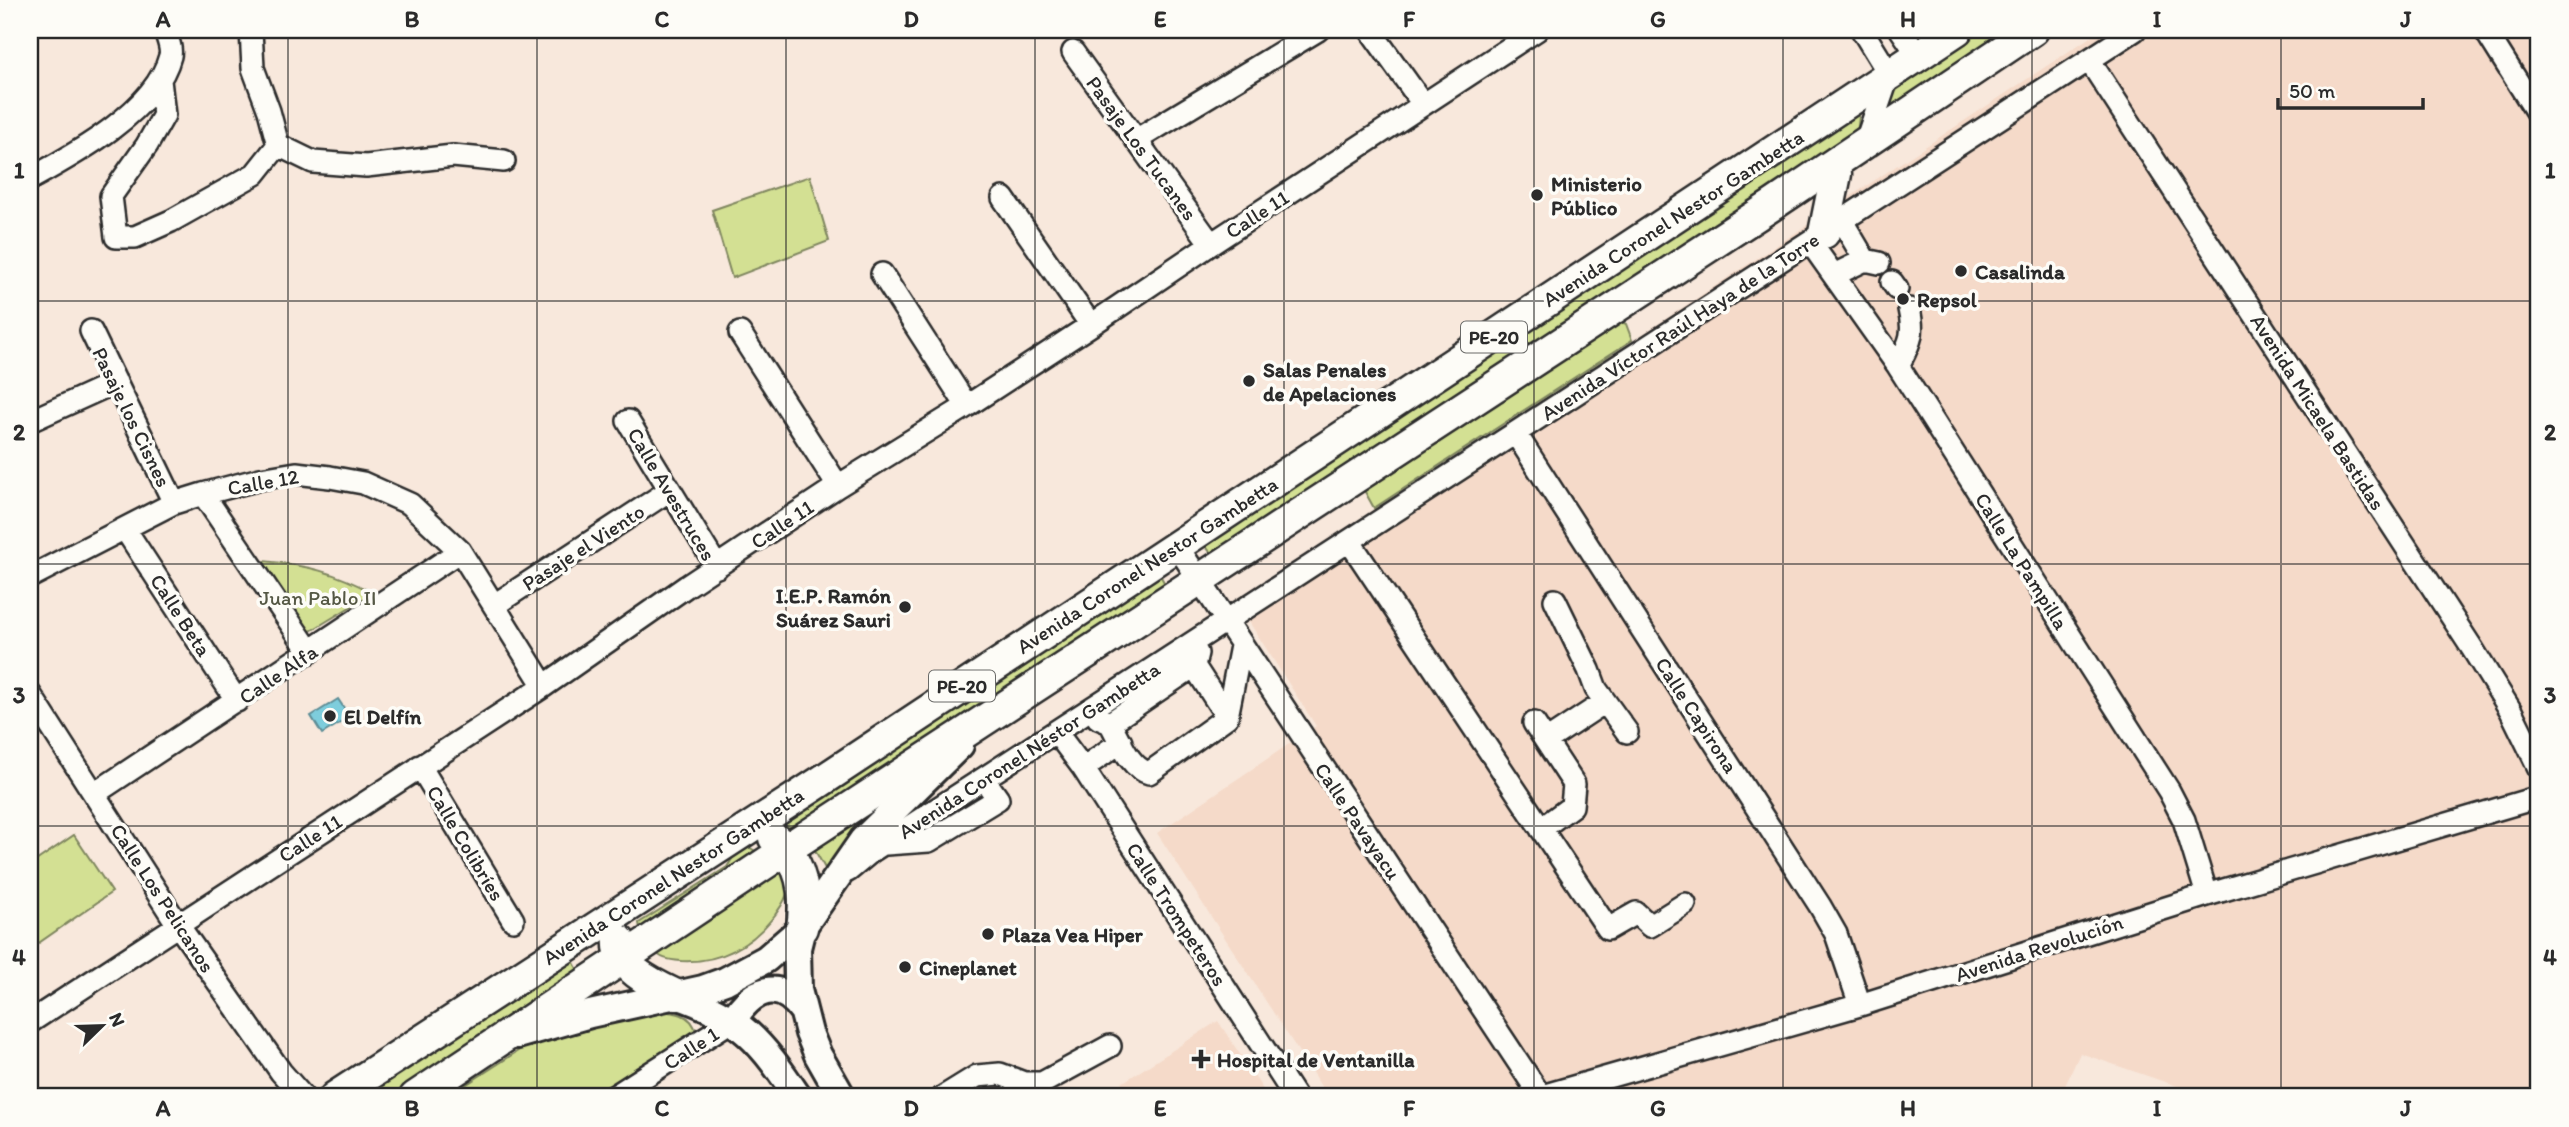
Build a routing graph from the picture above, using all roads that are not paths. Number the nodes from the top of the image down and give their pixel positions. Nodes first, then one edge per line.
1 (165, 30) edge
2 (251, 30) edge
3 (1318, 30) edge
4 (1370, 30) edge
5 (1537, 30) edge
6 (1862, 30) edge
7 (1901, 30) edge
8 (1957, 30) edge
9 (2033, 30) edge
10 (2135, 30) edge
11 (2485, 30) edge
12 (1073, 52) dead end
13 (1918, 55) junction
14 (2089, 60) junction
15 (1889, 74) junction
16 (160, 80) junction
17 (1423, 104) junction
18 (2539, 116) edge
19 (1136, 140) junction
20 (1866, 141) junction
21 (278, 145) junction
22 (505, 161) dead end
23 (1835, 163) junction
24 (30, 179) edge
25 (1003, 198) dead end
26 (1825, 232) junction
27 (1211, 244) junction
28 (883, 274) dead end
29 (1834, 275) junction
30 (1909, 309) dead end
31 (1091, 326) junction
32 (91, 331) dead end
33 (740, 334) dead end
34 (1898, 366) junction
35 (116, 382) junction
36 (968, 406) junction
37 (30, 421) edge
38 (628, 421) dead end
39 (1516, 434) junction
40 (838, 486) junction
41 (670, 490) junction
42 (203, 494) junction
43 (174, 503) junction
44 (125, 528) junction
45 (1350, 542) junction
46 (1177, 546) junction
47 (460, 551) junction
48 (717, 567) junction
49 (30, 578) edge
50 (1198, 580) junction
51 (1555, 600) dead end
52 (496, 604) junction
53 (1226, 623) junction
54 (1200, 639) junction
55 (1241, 646) junction
56 (310, 652) junction
57 (1194, 666) junction
58 (544, 685) junction
59 (30, 694) edge
60 (237, 701) junction
61 (1605, 702) junction
62 (1086, 713) junction
63 (1227, 716) junction
64 (984, 721) junction
65 (1534, 723) dead end
66 (1056, 732) junction
67 (1115, 732) junction
68 (1627, 732) dead end
69 (1546, 741) junction
70 (420, 766) junction
71 (1083, 768) junction
72 (2539, 768) edge
73 (984, 779) junction
74 (94, 794) junction
75 (2539, 797) edge
76 (748, 828) junction
77 (1541, 829) junction
78 (883, 844) junction
79 (720, 846) junction
80 (788, 849) junction
81 (835, 882) junction
82 (2207, 895) junction
83 (1685, 904) dead end
84 (513, 920) dead end
85 (178, 925) junction
86 (802, 928) junction
87 (622, 959) junction
88 (676, 995) junction
89 (1860, 1004) junction
90 (803, 1011) junction
91 (31, 1018) edge
92 (733, 1020) junction
93 (501, 1040) junction
94 (1110, 1046) dead end
95 (1539, 1096) edge
96 (303, 1097) edge
97 (335, 1097) edge
98 (415, 1097) edge
99 (613, 1097) edge
100 (799, 1097) edge
101 (842, 1097) edge
102 (943, 1097) edge
103 (1295, 1097) edge

1 - 16 street
2 - 21 street
3 - 19 street
4 - 17 street
5 - 17 street, Calle 11
6 - 15 street
7 - 13 street
8 - 13 highway, Avenida Coronel Nestor Gambetta / PE-20
9 - 20 highway, Avenida Coronel Nestor Gambetta / PE-20
10 - 14 street, Avenida Víctor Raúl Haya de la Torre
11 - 18 street
12 - 19 street, Pasaje Los Tucanes
13 - 15 highway, Avenida Coronel Nestor Gambetta / PE-20
14 - 26 street, Avenida Víctor Raúl Haya de la Torre
14 - 72 street, Avenida Micaela Bastidas
15 - 20 street
15 - 46 highway, Avenida Coronel Nestor Gambetta / PE-20
16 - 21 street
16 - 24 street
17 - 27 street, Calle 11
19 - 27 street, Pasaje Los Tucanes
20 - 23 highway, Avenida Coronel Nestor Gambetta / PE-20
21 - 22 street
23 - 26 highway
23 - 50 highway, Avenida Coronel Nestor Gambetta / PE-20
25 - 31 street
26 - 29 street, Calle La Pampilla
26 - 29 street
26 - 39 street, Avenida Víctor Raúl Haya de la Torre
27 - 31 street, Calle 11
28 - 36 street
29 - 34 street, Calle La Pampilla
30 - 34 street
31 - 36 street, Calle 11
32 - 35 street, Pasaje los Cisnes
33 - 40 street
34 - 82 street, Calle La Pampilla
35 - 37 street
35 - 43 street, Pasaje los Cisnes
36 - 40 street, Calle 11
38 - 41 street, Calle Avestruces
39 - 45 street, Avenida Víctor Raúl Haya de la Torre
39 - 89 street, Calle Capirona
40 - 48 street, Calle 11
41 - 48 street, Calle Avestruces
41 - 52 street, Pasaje el Viento
42 - 43 street, Calle 12
42 - 47 street, Calle 12
42 - 56 street
43 - 44 street, Calle 12
44 - 49 street, Calle 12
44 - 60 street, Calle Beta
45 - 53 street, Avenida Víctor Raúl Haya de la Torre
45 - 77 street
46 - 50 street, Calle Pavayacu
46 - 76 highway, Avenida Coronel Nestor Gambetta / PE-20
47 - 52 street, Calle 12
47 - 56 street, Calle Alfa
48 - 58 street, Calle 11
50 - 53 street, Calle Pavayacu
50 - 64 highway, Avenida Coronel Nestor Gambetta / PE-20
51 - 61 street
52 - 58 street, Calle 12
53 - 54 street, Avenida Coronel Néstor Gambetta
53 - 55 street, Calle Pavayacu
54 - 57 street
54 - 62 street, Avenida Coronel Néstor Gambetta
55 - 63 street
55 - 95 street, Calle Pavayacu
56 - 60 street, Calle Alfa
57 - 63 street
57 - 67 street
58 - 70 street, Calle 11
59 - 74 street, Calle Los Pelicanos
60 - 74 street, Calle Alfa
61 - 68 street
61 - 69 street
62 - 66 street, Avenida Coronel Néstor Gambetta
62 - 67 street
63 - 67 street
64 - 80 highway, Avenida Coronel Nestor Gambetta / PE-20
64 - 81 main road
65 - 69 street
66 - 71 street, Calle Trompeteros
66 - 73 street, Avenida Coronel Néstor Gambetta
67 - 71 street
69 - 77 street
70 - 84 street, Calle Colibríes
70 - 85 street, Calle 11
71 - 103 street, Calle Trompeteros
73 - 78 street, Avenida Coronel Néstor Gambetta
73 - 78 street
74 - 85 street, Calle Los Pelicanos
75 - 82 street, Avenida Revolución
76 - 79 highway, Avenida Coronel Nestor Gambetta / PE-20
76 - 80 highway
77 - 83 street
78 - 81 street, Avenida Coronel Néstor Gambetta
79 - 87 highway
79 - 97 highway, Avenida Coronel Nestor Gambetta / PE-20
80 - 86 highway
80 - 87 highway, Avenida Coronel Nestor Gambetta / PE-20
81 - 86 main road
82 - 89 street, Avenida Revolución
85 - 91 street, Calle 11
85 - 96 street, Calle Los Pelicanos
86 - 88 main road
86 - 90 main road
87 - 88 highway
87 - 93 highway, Avenida Coronel Nestor Gambetta / PE-20
88 - 92 main road
88 - 93 main road
89 - 95 street, Avenida Revolución
90 - 92 main road
90 - 101 main road
92 - 99 street, Calle 1
92 - 100 main road
93 - 98 highway, Avenida Coronel Nestor Gambetta / PE-20
94 - 102 street

